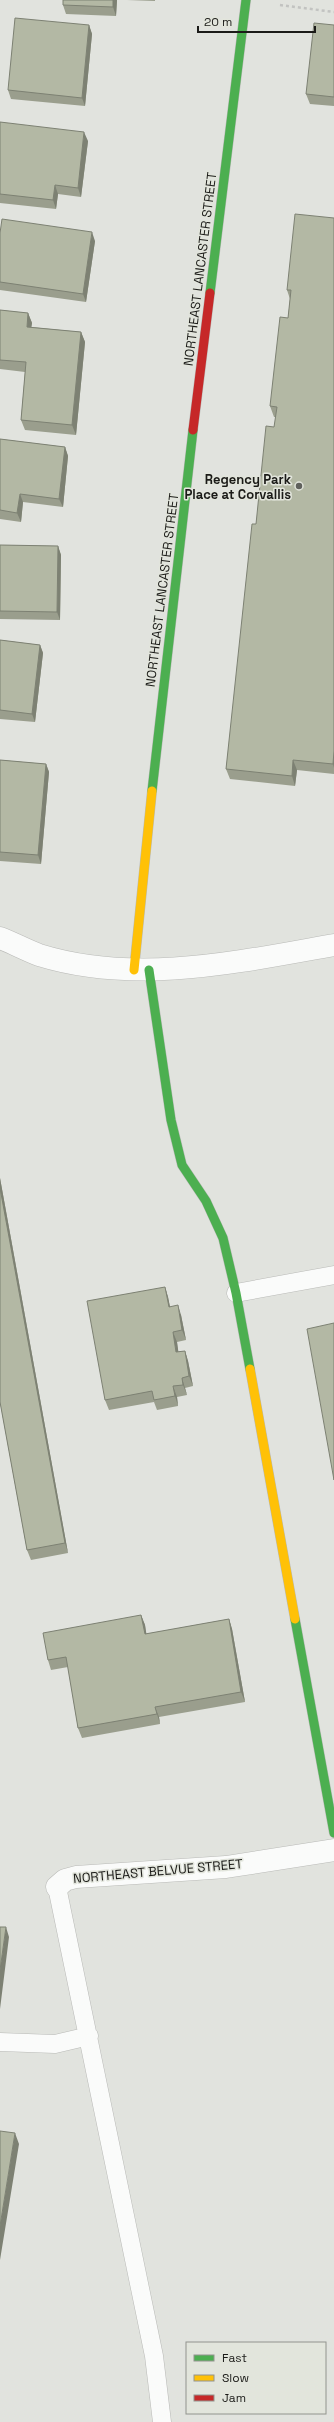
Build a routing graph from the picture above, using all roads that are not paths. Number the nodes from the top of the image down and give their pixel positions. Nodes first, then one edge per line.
1 (246, 0) edge
2 (0, 938) edge
3 (334, 945) edge
4 (141, 970) junction
5 (334, 1276) edge
6 (236, 1294) junction
7 (334, 1833) edge
8 (334, 1850) edge
9 (57, 1887) joint
10 (89, 2036) junction
11 (0, 2042) edge
12 (162, 2422) edge

1 - 4 street, NORTHEAST LANCASTER STREET
2 - 4 street
3 - 4 street
4 - 6 street, NORTHEAST LANCASTER STREET
5 - 6 lane
6 - 7 street, NORTHEAST LANCASTER STREET
8 - 9 street, NORTHEAST BELVUE STREET
9 - 10 lane
10 - 11 lane
10 - 12 lane

